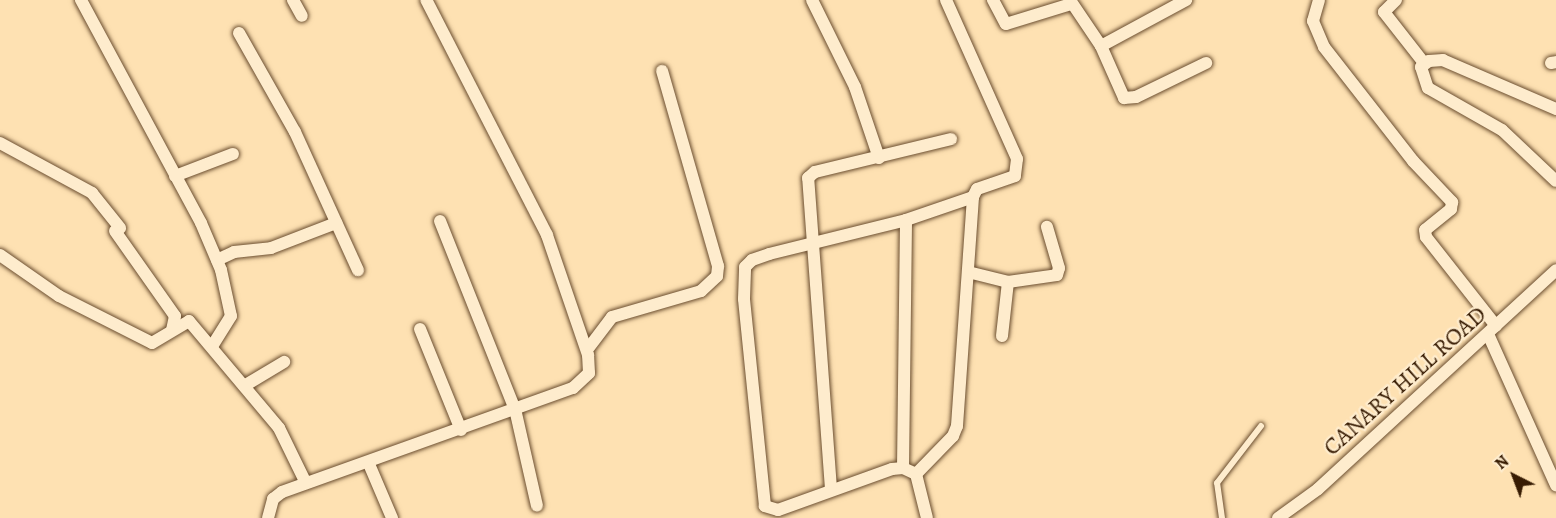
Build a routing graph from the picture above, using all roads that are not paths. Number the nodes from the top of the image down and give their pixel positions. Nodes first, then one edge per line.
1 (81, 0) edge
2 (293, 0) edge
3 (426, 0) edge
4 (812, 0) edge
5 (946, 0) edge
6 (993, 0) edge
7 (1186, 0) edge
8 (1319, 0) edge
9 (1396, 0) edge
10 (1071, 2) edge
11 (302, 16) dead end
12 (239, 33) dead end
13 (1101, 46) junction
14 (1206, 63) dead end
15 (1424, 63) junction
16 (662, 71) dead end
17 (1556, 109) edge
18 (951, 139) dead end
19 (0, 143) edge
20 (233, 154) dead end
21 (879, 158) junction
22 (175, 176) junction
23 (1556, 181) edge
24 (973, 197) junction
25 (906, 220) junction
26 (440, 221) dead end
27 (336, 223) junction
28 (1047, 227) dead end
29 (814, 245) junction
30 (0, 255) edge
31 (217, 260) junction
32 (358, 270) dead end
33 (1556, 270) edge
34 (968, 272) junction
35 (1008, 282) junction
36 (420, 329) dead end
37 (172, 330) junction
38 (1492, 330) junction
39 (1002, 336) dead end
40 (212, 347) junction
41 (586, 350) junction
42 (284, 363) dead end
43 (244, 386) junction
44 (515, 409) junction
45 (1261, 426) dead end
46 (461, 430) junction
47 (369, 464) junction
48 (903, 468) junction
49 (916, 474) junction
50 (306, 483) junction
51 (1556, 485) edge
52 (831, 489) junction
53 (537, 506) dead end
54 (268, 518) edge
55 (392, 518) edge
56 (927, 518) edge
57 (1222, 518) edge
58 (1278, 518) edge

1 - 22 street
2 - 11 street
3 - 41 street
4 - 21 street
5 - 24 street
6 - 10 street
7 - 13 street
8 - 38 street
9 - 15 street
10 - 13 street
12 - 27 street
13 - 14 street
15 - 17 street
15 - 23 street
16 - 41 street
18 - 21 street
19 - 37 street
20 - 22 street
21 - 29 street
22 - 31 street
24 - 25 street
24 - 34 street
25 - 29 street
25 - 48 street
26 - 44 street
27 - 31 street
27 - 32 street
28 - 35 street
29 - 52 street
29 - 52 street
30 - 37 street
31 - 40 street
33 - 38 street, CANARY HILL ROAD
34 - 35 street
34 - 49 street
35 - 39 street
36 - 46 street
37 - 40 street
38 - 51 street
38 - 58 street, CANARY HILL ROAD
40 - 43 street
41 - 44 street
42 - 43 street
43 - 50 street
44 - 46 street
44 - 53 street
45 - 57 lane
46 - 47 street
47 - 50 street
47 - 55 street
48 - 49 street
48 - 52 street
49 - 56 street
50 - 54 street

